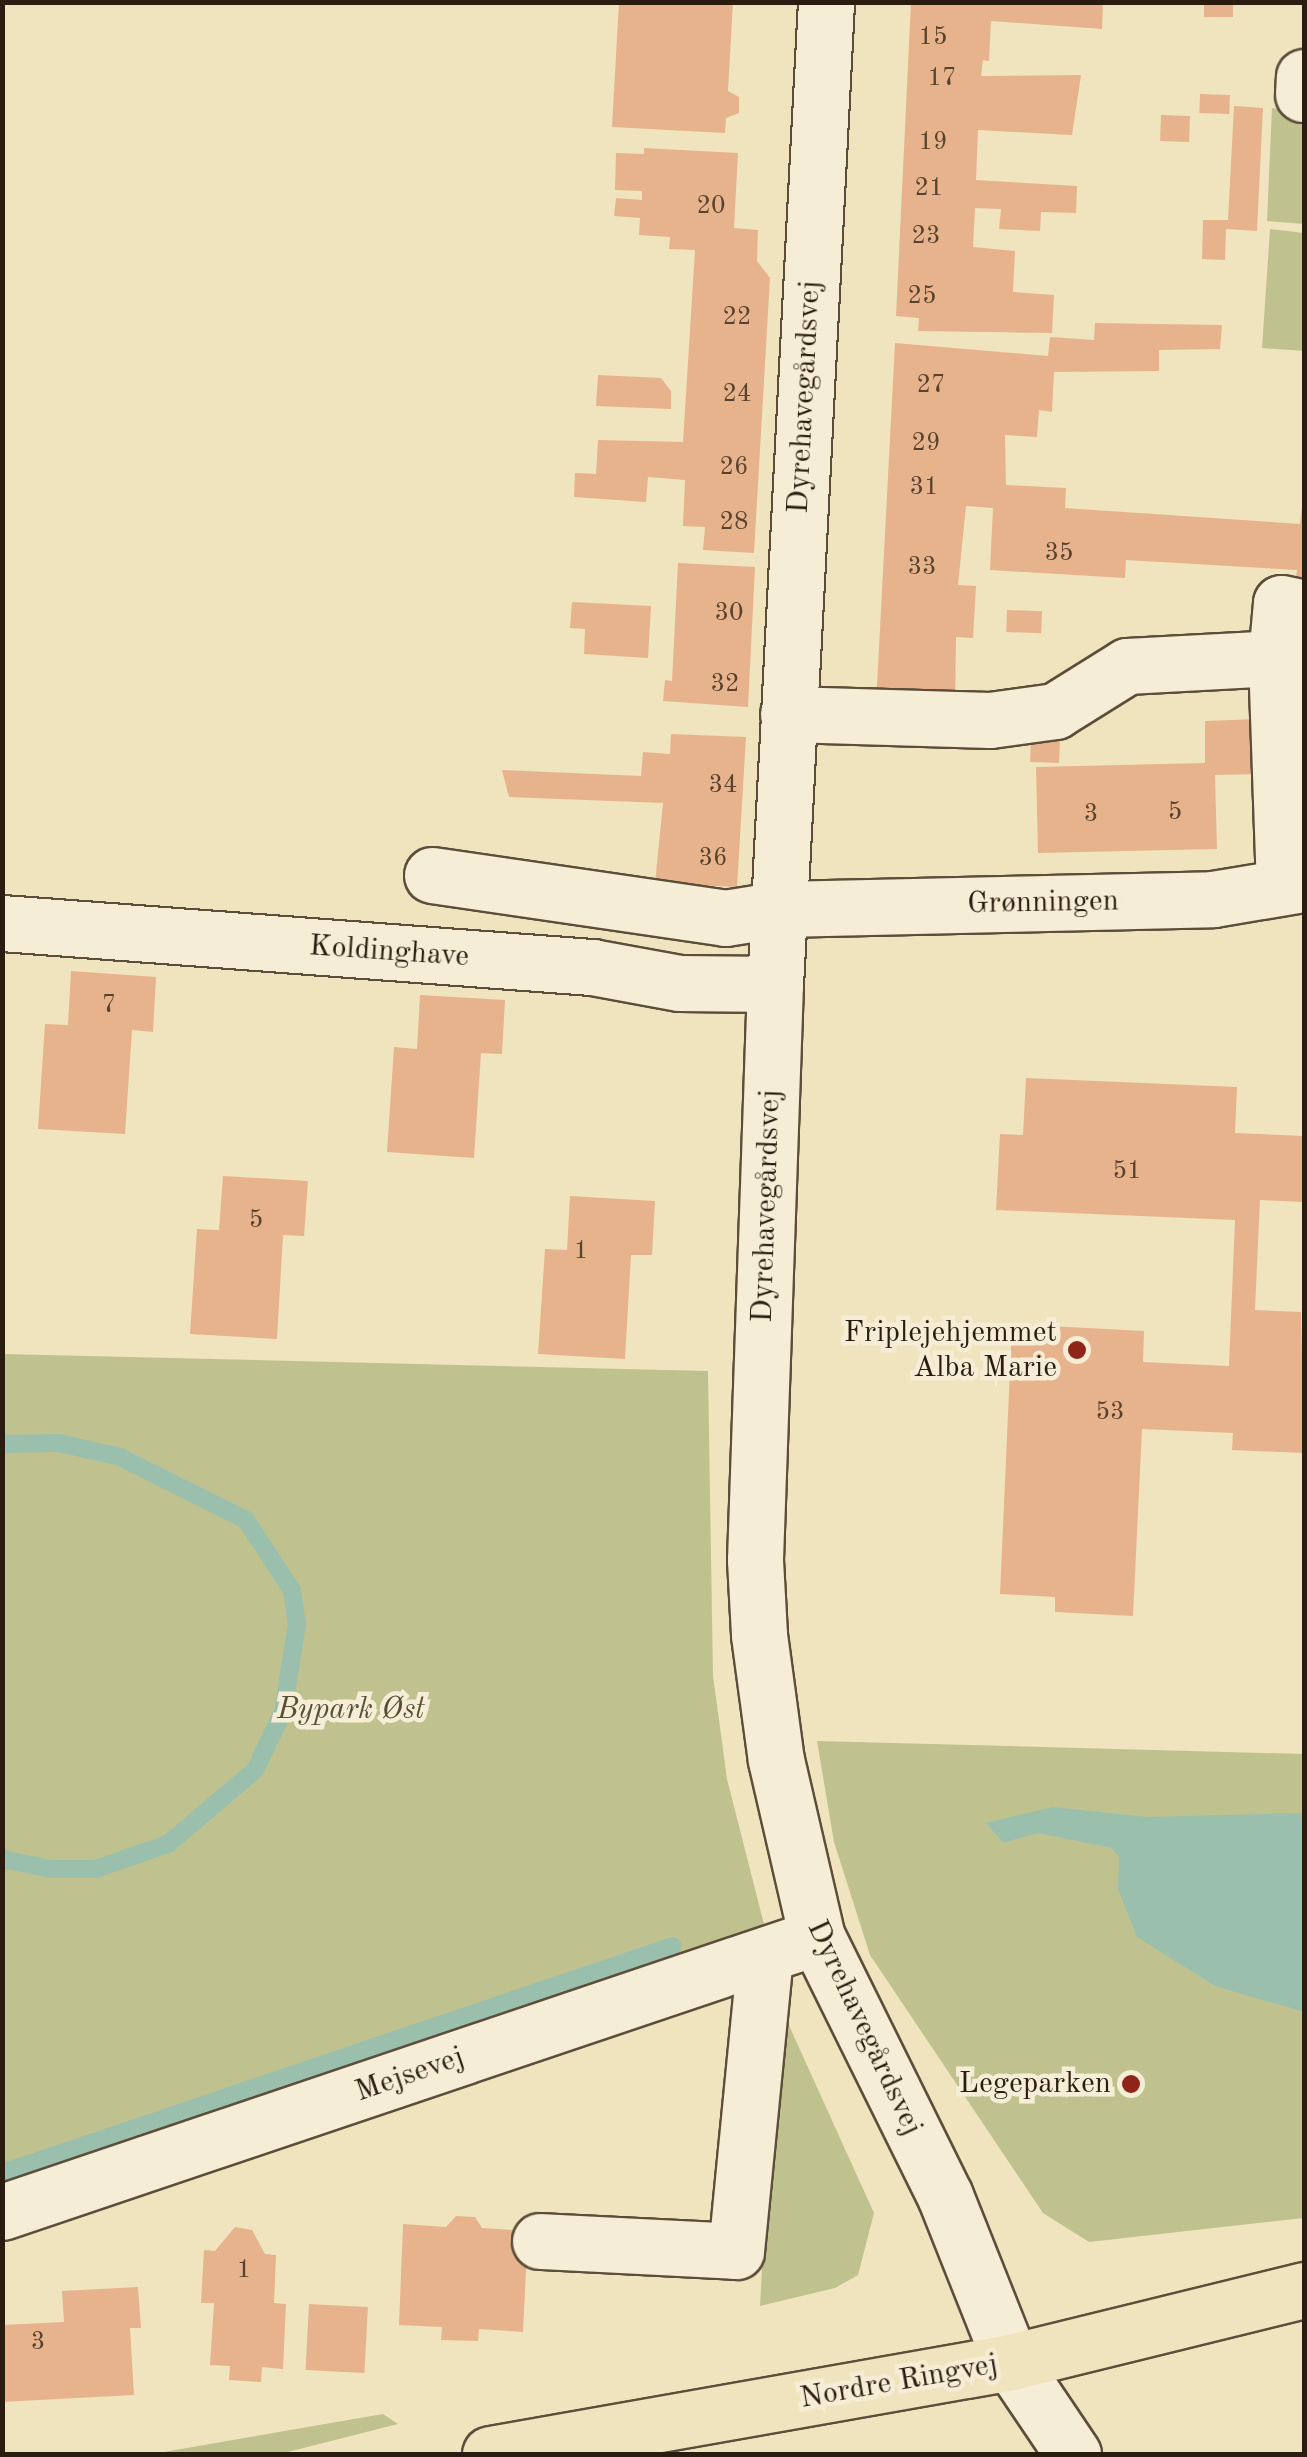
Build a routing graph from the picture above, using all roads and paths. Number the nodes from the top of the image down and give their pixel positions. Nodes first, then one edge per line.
1 (826, 2) edge
2 (1304, 76) edge
3 (1304, 94) edge
4 (1304, 608) edge
5 (1276, 658) junction
6 (788, 714) junction
7 (432, 875) dead end
8 (1294, 885) edge
9 (781, 909) junction
10 (2, 923) edge
11 (775, 984) junction
12 (817, 1937) junction
13 (764, 1955) junction
14 (2, 2212) edge
15 (540, 2241) dead end
16 (1304, 2290) edge
17 (1011, 2362) junction
18 (490, 2454) edge
19 (1073, 2454) edge

1 - 6 street, Dyrehavegårdsvej
2 - 3 street
4 - 5 street
5 - 6 street
5 - 8 street
6 - 9 street, Dyrehavegårdsvej
7 - 9 street, Grønningen
8 - 9 street, Grønningen
9 - 11 street, Dyrehavegårdsvej
10 - 11 street, Koldinghave
11 - 12 street, Dyrehavegårdsvej
12 - 13 street, Mejsevej
12 - 17 street, Dyrehavegårdsvej
13 - 14 street, Mejsevej
13 - 15 street
16 - 17 main road, Nordre Ringvej
17 - 18 main road, Nordre Ringvej
17 - 19 street, Dyrehavegårdsvej

